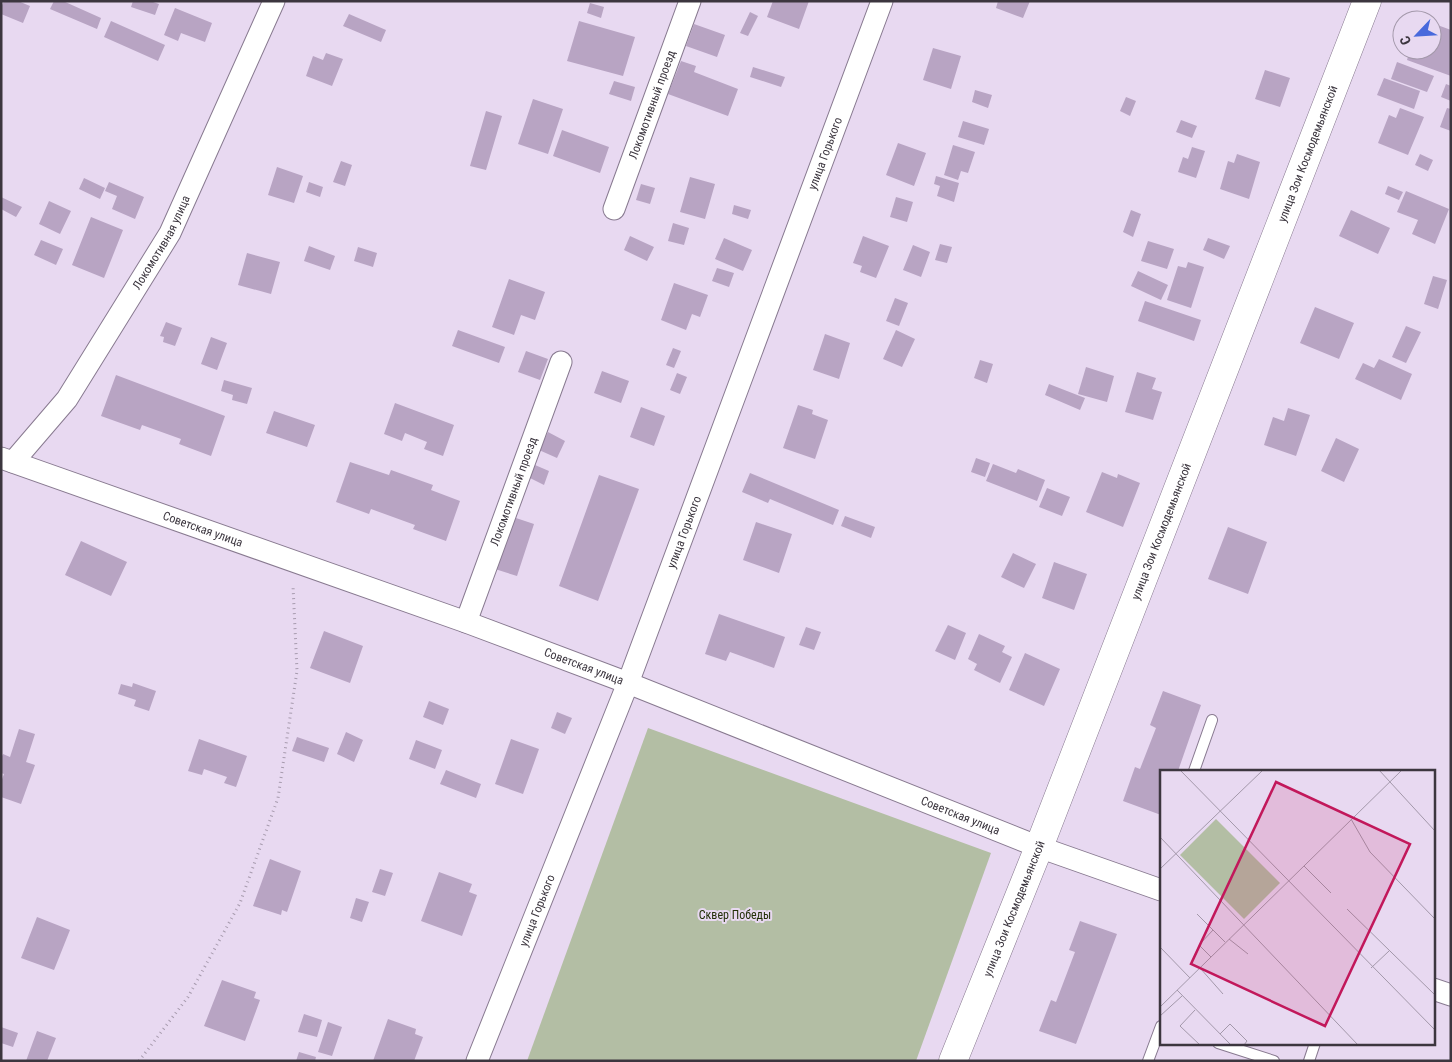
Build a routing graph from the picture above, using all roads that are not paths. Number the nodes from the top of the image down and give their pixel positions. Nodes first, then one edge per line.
1 (274, 1) edge
2 (690, 1) edge
3 (882, 1) edge
4 (1367, 1) edge
5 (614, 209) dead end
6 (561, 362) dead end
7 (7, 460) edge
8 (466, 622) junction
9 (628, 684) junction
10 (1212, 720) dead end
11 (1194, 770) edge
12 (1039, 847) junction
13 (1160, 890) edge
14 (1434, 989) edge
15 (1451, 995) edge
16 (1160, 1029) edge
17 (1221, 1044) edge
18 (1315, 1044) edge
19 (477, 1061) edge
20 (953, 1061) edge
21 (1148, 1061) edge
22 (1274, 1061) edge
23 (1309, 1061) edge

1 - 7 street, Локомотивная улица
2 - 5 street, Локомотивный проезд
3 - 9 street, улица Горького
4 - 12 street, улица Зои Космодемьянской
6 - 8 street, Локомотивный проезд
7 - 8 street, Советская улица
8 - 9 street, Советская улица
9 - 12 street, Советская улица
9 - 19 street, улица Горького
10 - 11 lane
12 - 13 street, Советская улица
12 - 20 street, улица Зои Космодемьянской
14 - 15 street
16 - 21 lane
17 - 22 lane
18 - 23 lane

